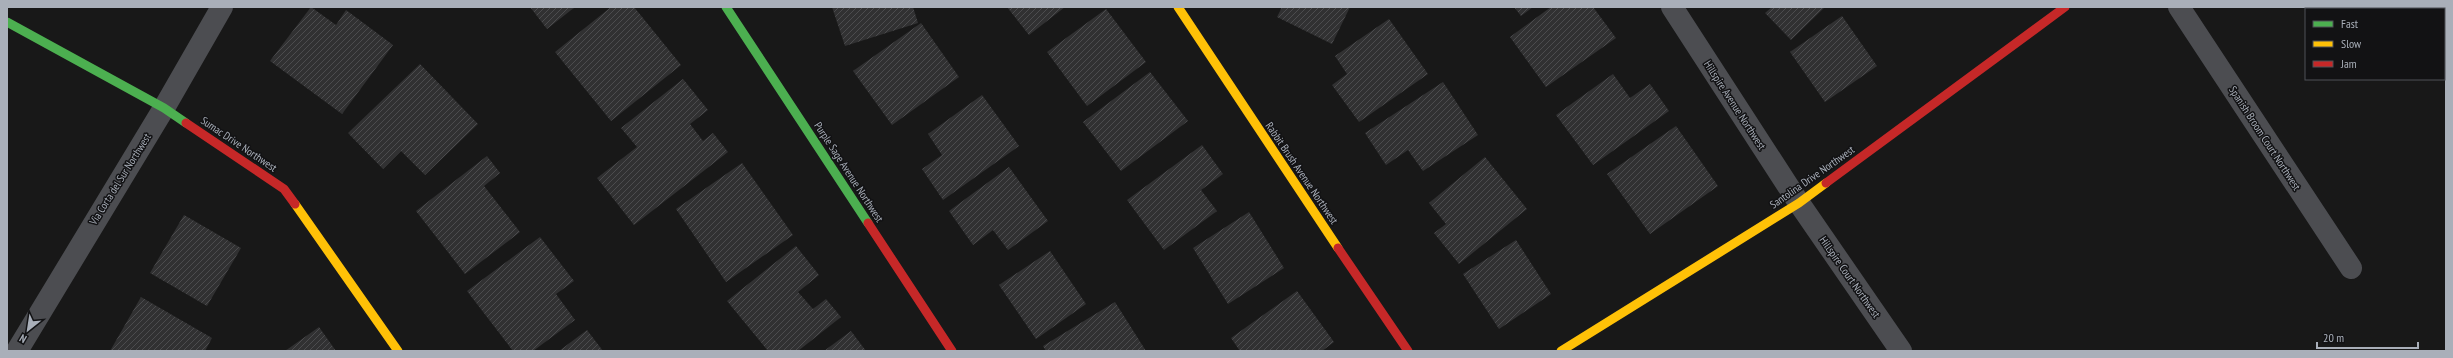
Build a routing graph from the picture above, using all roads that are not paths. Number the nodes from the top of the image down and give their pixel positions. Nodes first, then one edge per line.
1 (222, 7) edge
2 (726, 7) edge
3 (1178, 7) edge
4 (1672, 7) edge
5 (2065, 7) edge
6 (2179, 7) edge
7 (7, 22) edge
8 (164, 108) junction
9 (1799, 203) junction
10 (2350, 268) dead end
11 (17, 351) edge
12 (398, 351) edge
13 (952, 351) edge
14 (1408, 351) edge
15 (1561, 351) edge
16 (1901, 351) edge

1 - 8 street, Via Corta del Sur Northwest
2 - 13 street, Purple Sage Avenue Northwest
3 - 14 street, Rabbit Brush Avenue Northwest
4 - 9 street, Hillspire Avenue Northwest
5 - 9 street, Santolina Drive Northwest
6 - 10 street, Spanish Broom Court Northwest
7 - 8 street, Sumac Drive Northwest
8 - 11 street, Via Corta del Sur Northwest
8 - 12 street, Sumac Drive Northwest
9 - 15 street, Santolina Drive Northwest
9 - 16 street, Hillspire Court Northwest

